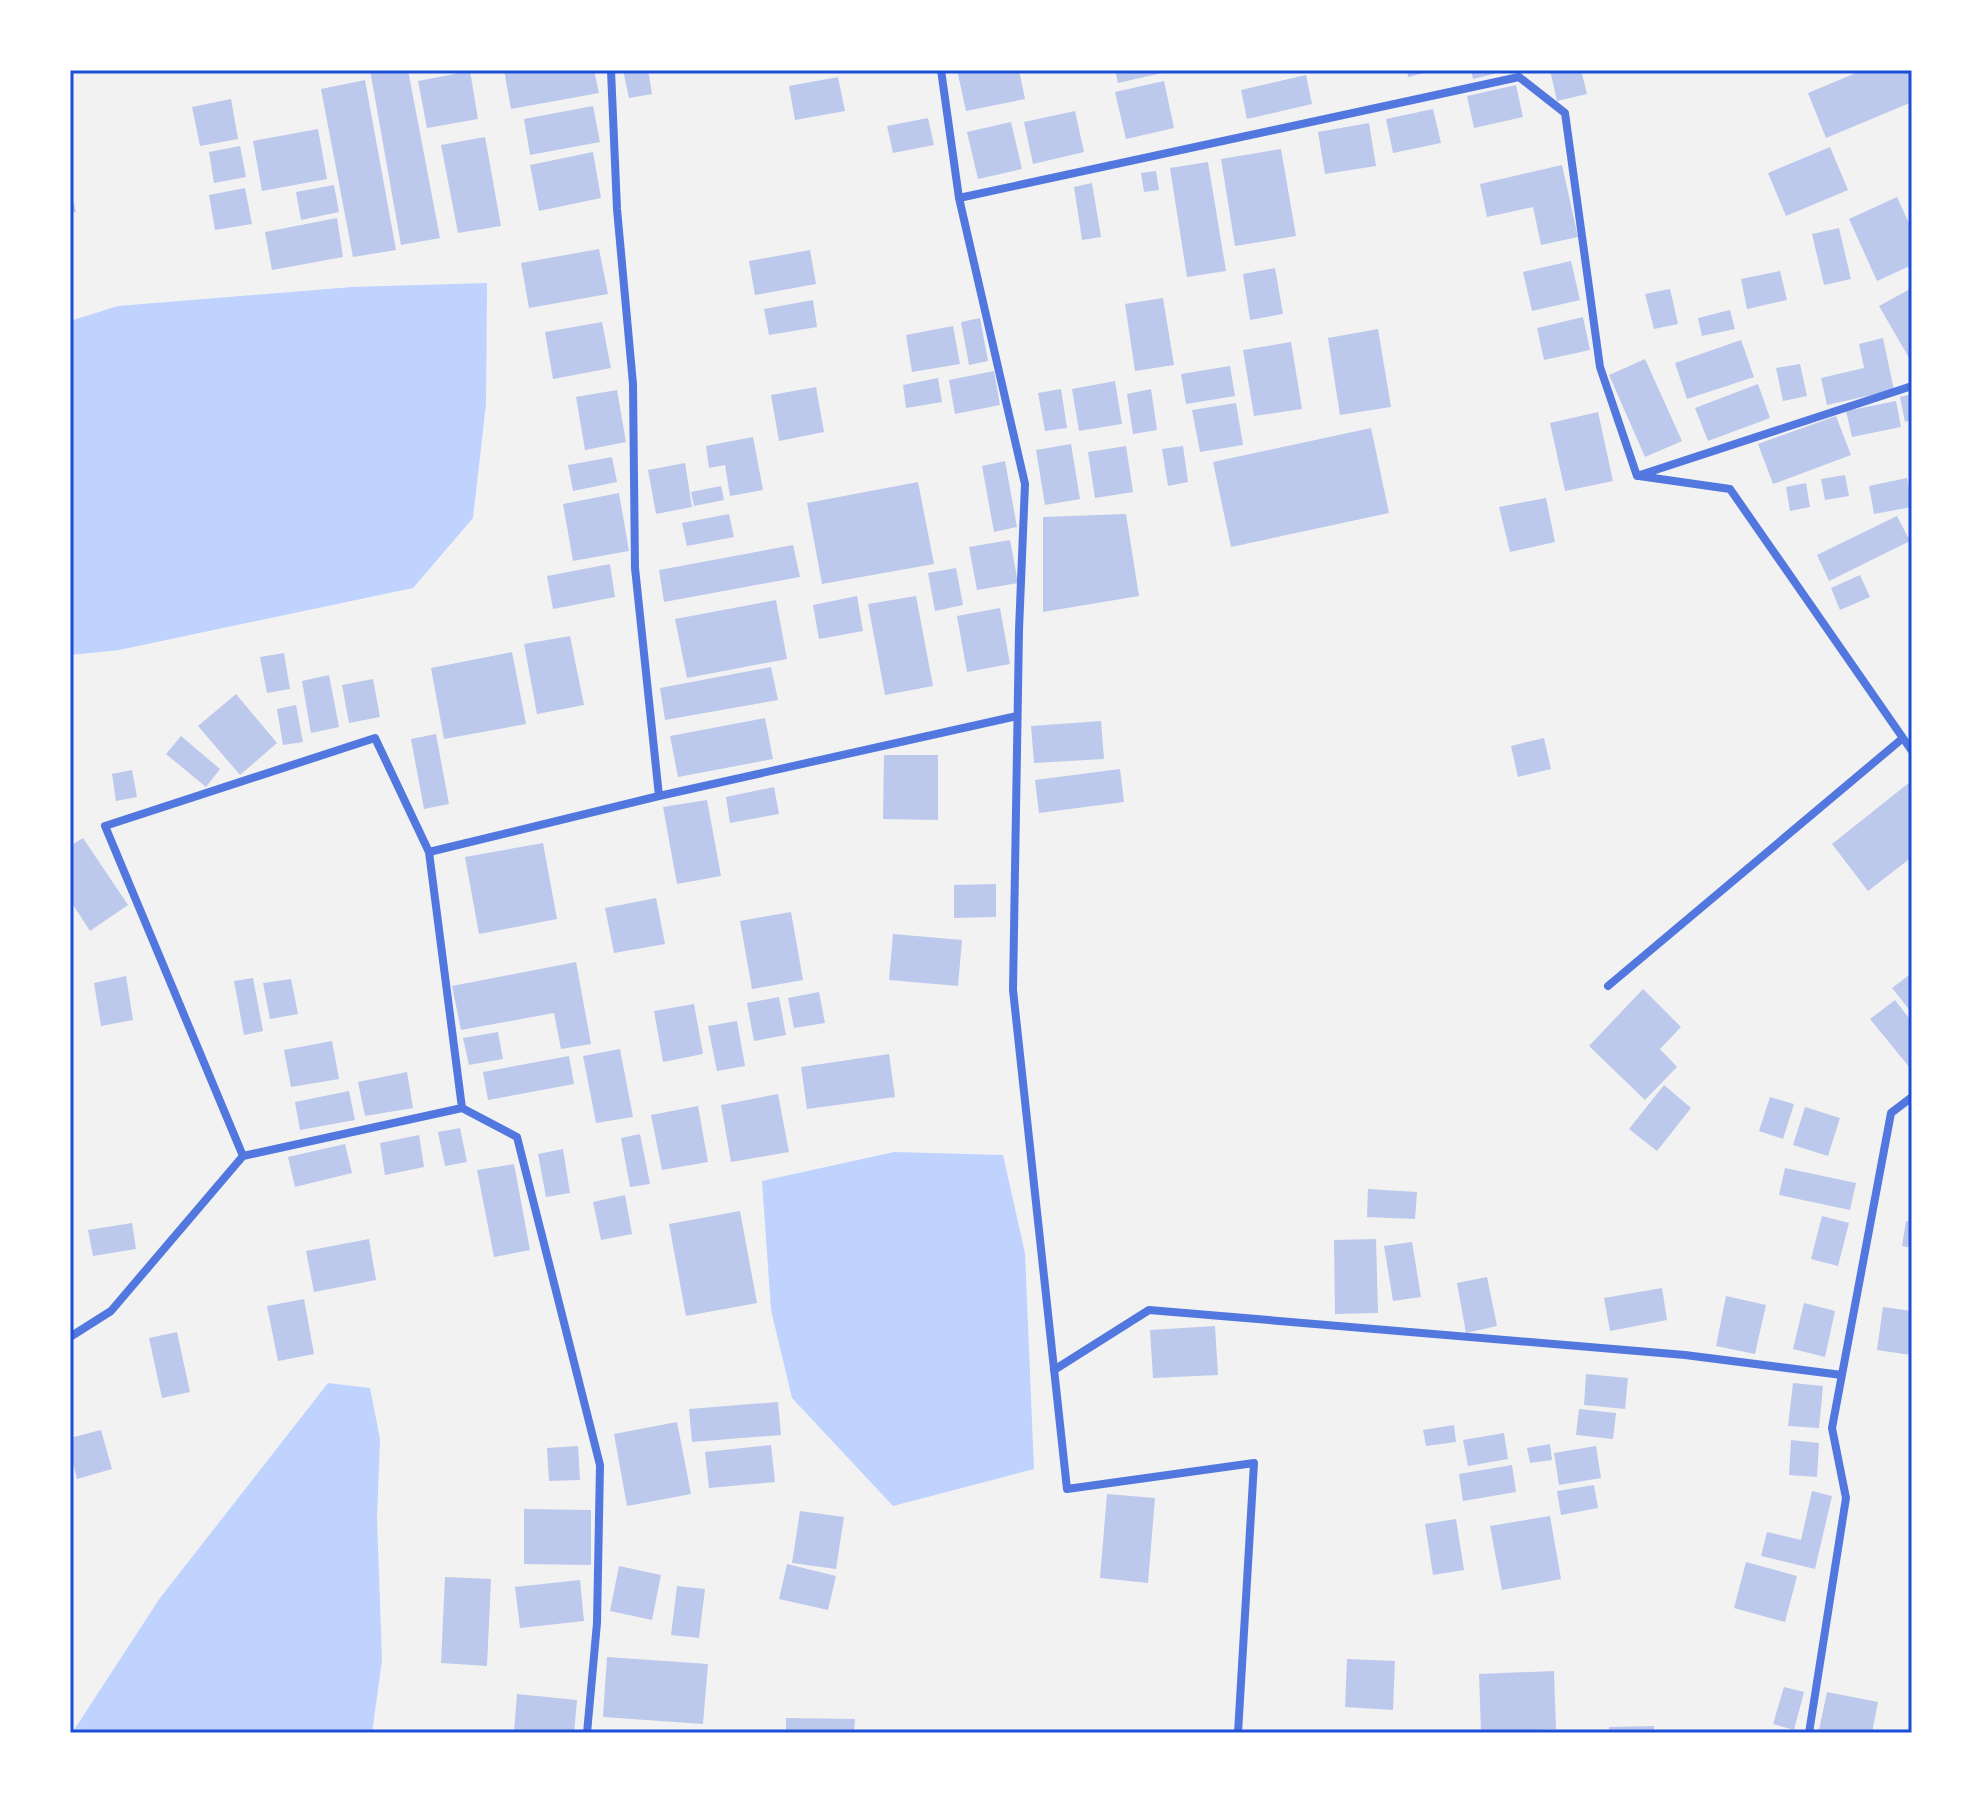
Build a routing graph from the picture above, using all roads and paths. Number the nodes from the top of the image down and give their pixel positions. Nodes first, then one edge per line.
1 (611, 70) edge
2 (941, 70) edge
3 (959, 198) junction
4 (1912, 386) edge
5 (1637, 476) junction
6 (1017, 716) junction
7 (1903, 738) junction
8 (1912, 751) edge
9 (659, 796) junction
10 (429, 852) junction
11 (1608, 986) dead end
12 (1912, 1097) edge
13 (462, 1108) junction
14 (243, 1156) junction
15 (70, 1337) edge
16 (1054, 1370) junction
17 (1842, 1375) junction
18 (587, 1733) edge
19 (1238, 1733) edge
20 (1809, 1733) edge

1 - 9 street
2 - 3 street
3 - 5 street
3 - 6 street
4 - 5 street
5 - 7 street
6 - 9 street
6 - 16 street
7 - 8 street
7 - 11 street
9 - 10 street
10 - 13 street
10 - 14 street
12 - 17 street
13 - 14 street
13 - 18 street
14 - 15 street
16 - 17 street
16 - 19 street
17 - 20 street

